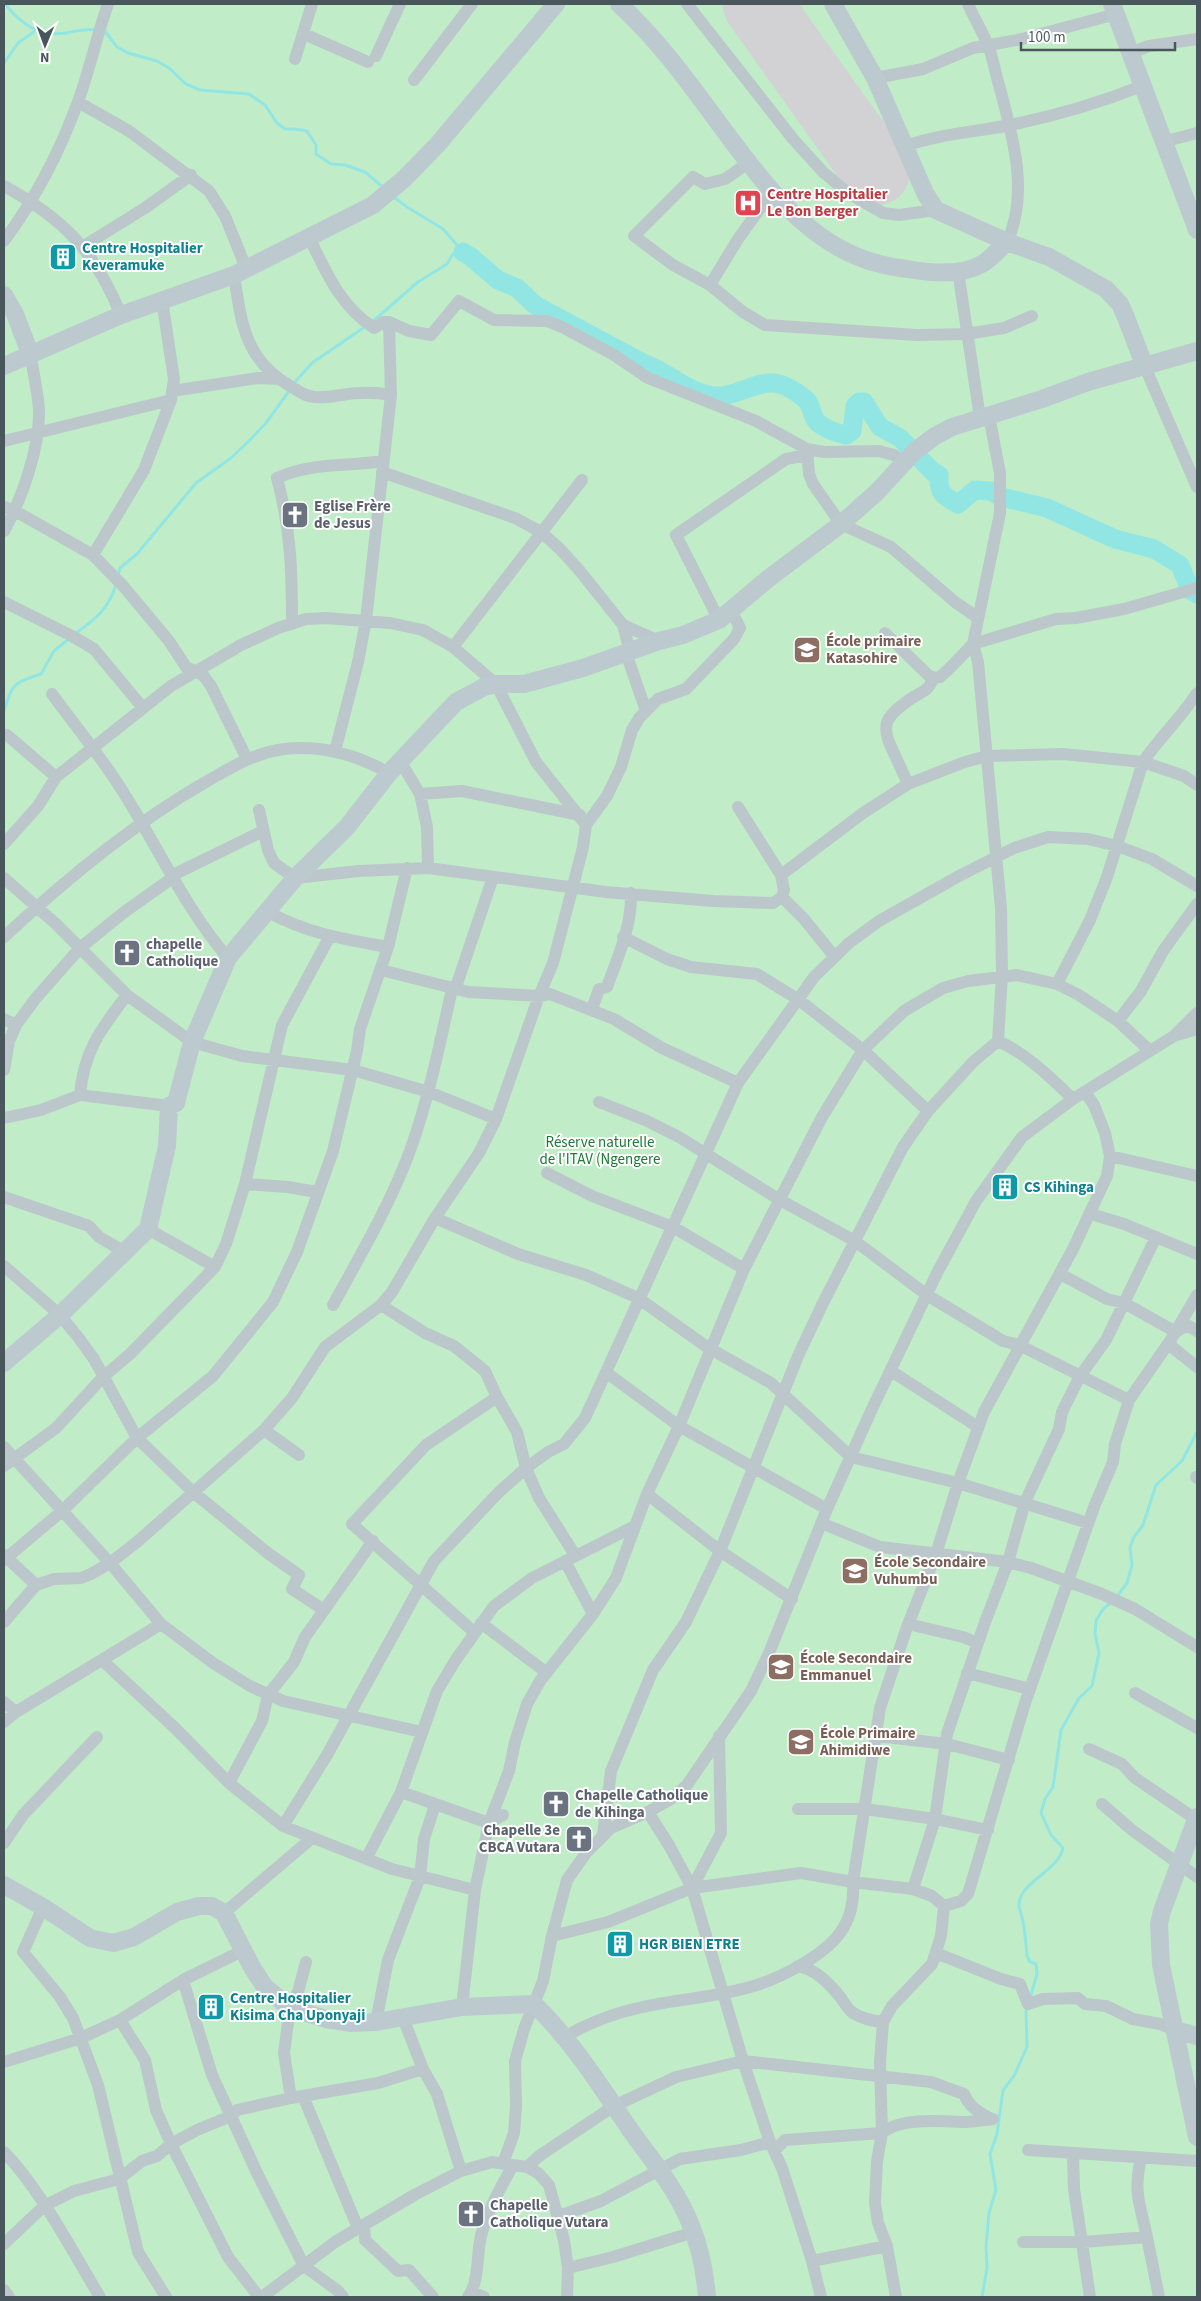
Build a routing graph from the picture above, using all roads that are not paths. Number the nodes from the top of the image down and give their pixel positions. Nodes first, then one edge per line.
1 (108, 4) edge
2 (312, 4) edge
3 (400, 4) edge
4 (472, 4) edge
5 (556, 4) edge
6 (619, 4) edge
7 (687, 4) edge
8 (833, 4) edge
9 (968, 4) edge
10 (1114, 9) edge
11 (304, 34) junction
12 (1197, 39) edge
13 (988, 46) junction
14 (1130, 53) junction
15 (295, 59) dead end
16 (875, 78) junction
17 (414, 80) dead end
18 (1142, 86) junction
19 (78, 102) junction
20 (1010, 125) junction
21 (1197, 133) edge
22 (1163, 142) junction
23 (905, 146) junction
24 (748, 163) junction
25 (191, 175) junction
26 (4, 186) edge
27 (772, 192) junction
28 (32, 201) junction
29 (936, 210) junction
30 (1197, 230) edge
31 (309, 237) junction
32 (4, 242) edge
33 (1008, 242) junction
34 (82, 246) junction
35 (958, 271) junction
36 (240, 272) junction
37 (710, 285) junction
38 (4, 294) edge
39 (162, 300) junction
40 (121, 315) junction
41 (1032, 316) dead end
42 (389, 322) junction
43 (966, 334) junction
44 (1197, 351) edge
45 (31, 356) junction
46 (4, 366) edge
47 (1145, 367) junction
48 (279, 379) junction
49 (391, 395) junction
50 (172, 396) junction
51 (984, 417) junction
52 (37, 432) junction
53 (4, 441) edge
54 (807, 452) junction
55 (906, 460) junction
56 (382, 466) junction
57 (582, 480) dead end
58 (1197, 488) edge
59 (10, 509) edge
60 (841, 524) junction
61 (4, 531) edge
62 (541, 532) junction
63 (93, 555) junction
64 (1197, 588) edge
65 (4, 602) edge
66 (725, 615) junction
67 (978, 618) junction
68 (366, 620) junction
69 (292, 624) junction
70 (623, 625) junction
71 (885, 633) dead end
72 (659, 641) junction
73 (973, 644) junction
74 (453, 647) junction
75 (626, 653) junction
76 (194, 671) junction
77 (934, 678) junction
78 (496, 684) junction
79 (1197, 693) edge
80 (52, 694) dead end
81 (143, 708) junction
82 (646, 711) junction
83 (7, 735) dead end
84 (91, 748) junction
85 (335, 751) junction
86 (987, 756) junction
87 (247, 759) junction
88 (1143, 762) junction
89 (395, 767) junction
90 (56, 777) junction
91 (908, 784) junction
92 (1197, 785) edge
93 (420, 794) junction
94 (738, 807) dead end
95 (259, 810) dead end
96 (583, 820) junction
97 (142, 822) junction
98 (263, 831) junction
99 (4, 844) edge
100 (1117, 846) junction
101 (997, 857) junction
102 (408, 868) junction
103 (428, 868) junction
104 (173, 875) junction
105 (781, 875) junction
106 (493, 877) junction
107 (4, 878) edge
108 (296, 878) junction
109 (1197, 886) edge
110 (572, 887) junction
111 (631, 893) junction
112 (782, 897) junction
113 (1197, 904) edge
114 (36, 907) junction
115 (268, 912) junction
116 (330, 936) junction
117 (4, 937) edge
118 (624, 937) junction
119 (388, 947) junction
120 (80, 948) junction
121 (834, 956) junction
122 (228, 958) junction
123 (381, 970) junction
124 (1002, 975) junction
125 (1057, 984) junction
126 (453, 990) junction
127 (127, 995) junction
128 (539, 996) junction
129 (799, 1000) junction
130 (592, 1009) junction
131 (1197, 1013) edge
132 (4, 1019) edge
133 (1118, 1021) junction
134 (16, 1024) junction
135 (1197, 1031) edge
136 (1174, 1036) junction
137 (998, 1041) junction
138 (192, 1042) junction
139 (863, 1050) junction
140 (1150, 1051) junction
141 (273, 1060) junction
142 (4, 1070) edge
143 (353, 1070) junction
144 (738, 1083) junction
145 (429, 1092) junction
146 (1085, 1092) junction
147 (80, 1095) junction
148 (1073, 1099) junction
149 (599, 1102) dead end
150 (169, 1106) junction
151 (928, 1111) junction
152 (4, 1118) edge
153 (496, 1119) junction
154 (705, 1155) junction
155 (1110, 1156) junction
156 (547, 1173) dead end
157 (1197, 1176) edge
158 (244, 1184) junction
159 (317, 1192) junction
160 (4, 1197) edge
161 (780, 1200) junction
162 (1091, 1214) junction
163 (435, 1218) junction
164 (673, 1227) junction
165 (148, 1229) junction
166 (1156, 1237) junction
167 (855, 1241) junction
168 (125, 1252) junction
169 (1197, 1254) edge
170 (4, 1266) edge
171 (215, 1266) junction
172 (744, 1269) junction
173 (1060, 1274) junction
174 (927, 1295) junction
175 (1197, 1295) edge
176 (638, 1298) junction
177 (1124, 1303) junction
178 (381, 1304) junction
179 (332, 1305) dead end
180 (60, 1315) junction
181 (1197, 1331) edge
182 (1173, 1336) junction
183 (1019, 1345) junction
184 (4, 1363) edge
185 (1197, 1367) edge
186 (891, 1371) junction
187 (607, 1374) junction
188 (1080, 1376) junction
189 (103, 1377) junction
190 (497, 1397) junction
191 (1129, 1400) junction
192 (679, 1426) junction
193 (978, 1427) junction
194 (264, 1430) junction
195 (137, 1438) junction
196 (4, 1447) edge
197 (298, 1455) dead end
198 (851, 1457) junction
199 (14, 1458) junction
200 (4, 1466) edge
201 (526, 1468) junction
202 (754, 1469) junction
203 (958, 1483) junction
204 (193, 1492) junction
205 (647, 1494) junction
206 (1025, 1502) junction
207 (827, 1509) junction
208 (62, 1511) junction
209 (821, 1523) junction
210 (1088, 1523) junction
211 (635, 1526) junction
212 (373, 1541) junction
213 (720, 1551) junction
214 (936, 1554) junction
215 (5, 1558) edge
216 (570, 1558) junction
217 (1008, 1562) junction
218 (110, 1563) junction
219 (1068, 1581) junction
220 (36, 1585) junction
221 (422, 1586) junction
222 (792, 1599) junction
223 (324, 1610) junction
224 (593, 1614) junction
225 (4, 1622) edge
226 (161, 1624) junction
227 (908, 1624) junction
228 (478, 1628) junction
229 (978, 1643) junction
230 (1197, 1647) edge
231 (103, 1661) junction
232 (547, 1673) junction
233 (967, 1673) junction
234 (1030, 1689) junction
235 (1135, 1693) dead end
236 (268, 1695) junction
237 (4, 1702) edge
238 (16, 1712) junction
239 (347, 1715) junction
240 (4, 1722) edge
241 (1197, 1728) edge
242 (422, 1732) junction
243 (719, 1736) junction
244 (877, 1736) junction
245 (97, 1737) dead end
246 (947, 1744) junction
247 (1089, 1749) dead end
248 (1009, 1760) junction
249 (229, 1783) junction
250 (401, 1792) junction
251 (1102, 1804) dead end
252 (435, 1805) junction
253 (798, 1809) dead end
254 (865, 1810) junction
255 (648, 1812) junction
256 (504, 1815) dead end
257 (935, 1819) junction
258 (1197, 1819) edge
259 (489, 1824) junction
260 (283, 1826) junction
261 (8, 1827) edge
262 (988, 1830) junction
263 (603, 1835) junction
264 (312, 1838) junction
265 (4, 1844) edge
266 (366, 1859) junction
267 (1180, 1864) junction
268 (420, 1877) junction
269 (1197, 1877) edge
270 (854, 1882) junction
271 (4, 1885) edge
272 (692, 1888) junction
273 (913, 1889) junction
274 (475, 1890) junction
275 (944, 1906) junction
276 (44, 1907) junction
277 (224, 1913) junction
278 (552, 1936) junction
279 (242, 1951) junction
280 (934, 1957) junction
281 (306, 1962) dead end
282 (798, 1966) junction
283 (183, 1980) junction
284 (722, 1992) junction
285 (534, 2004) junction
286 (462, 2007) junction
287 (290, 2008) junction
288 (403, 2018) junction
289 (120, 2020) junction
290 (376, 2022) junction
291 (883, 2022) junction
292 (1175, 2030) junction
293 (1197, 2036) edge
294 (564, 2037) junction
295 (81, 2038) junction
296 (743, 2060) junction
297 (4, 2062) edge
298 (423, 2069) junction
299 (880, 2077) junction
300 (297, 2097) junction
301 (614, 2106) junction
302 (231, 2116) junction
303 (882, 2133) junction
304 (1197, 2137) edge
305 (171, 2144) junction
306 (772, 2147) junction
307 (1028, 2150) dead end
308 (4, 2152) edge
309 (1074, 2154) junction
310 (1141, 2158) junction
311 (1197, 2161) edge
312 (508, 2164) junction
313 (527, 2167) junction
314 (658, 2169) junction
315 (461, 2171) junction
316 (119, 2180) junction
317 (44, 2206) junction
318 (559, 2216) junction
319 (361, 2227) junction
320 (694, 2232) junction
321 (1146, 2237) junction
322 (1024, 2242) dead end
323 (1082, 2242) junction
324 (4, 2244) edge
325 (887, 2246) junction
326 (812, 2261) junction
327 (304, 2266) junction
328 (568, 2268) junction
329 (4, 2290) edge
330 (470, 2294) edge
331 (9, 2297) edge
332 (100, 2297) edge
333 (166, 2297) edge
334 (260, 2297) edge
335 (343, 2297) edge
336 (433, 2297) edge
337 (484, 2297) edge
338 (566, 2297) edge
339 (707, 2297) edge
340 (821, 2297) edge
341 (896, 2297) edge
342 (1090, 2297) edge
343 (1159, 2297) edge

1 - 19 street
2 - 11 street
3 - 11 street
4 - 17 street
5 - 31 street
6 - 24 street
7 - 29 street
8 - 16 street
9 - 13 street
10 - 13 street
10 - 14 street
11 - 15 street
12 - 14 street
13 - 16 street
13 - 20 street
14 - 18 street
16 - 23 street
18 - 20 street
18 - 22 street
19 - 25 street
19 - 28 street
20 - 23 street
20 - 33 street
21 - 22 street
22 - 30 street
23 - 29 street
24 - 27 street
24 - 37 street
25 - 34 street
25 - 36 street
26 - 28 street
27 - 35 street
27 - 37 street
28 - 32 street
28 - 34 street
29 - 33 street
31 - 36 street
31 - 42 street
33 - 35 street
33 - 47 street
34 - 40 street
35 - 43 street
36 - 39 street
36 - 48 street
37 - 43 street
38 - 45 street
39 - 40 street
39 - 50 street
40 - 45 street
41 - 43 street
42 - 49 street
42 - 54 street
43 - 51 street
44 - 47 street
45 - 46 street
45 - 52 street
47 - 51 street
47 - 58 street
48 - 49 street
48 - 50 street
49 - 56 street
50 - 52 street
50 - 63 street
51 - 55 street
51 - 67 street
52 - 53 street
52 - 59 street
54 - 55 street
54 - 60 street
54 - 66 street
55 - 60 street
56 - 62 street
56 - 68 street
56 - 69 street
57 - 62 street
59 - 61 street
59 - 63 street
60 - 66 street
60 - 67 street
62 - 70 street
62 - 74 street
63 - 76 street
64 - 73 street
65 - 81 street
66 - 72 street
66 - 82 street
67 - 73 street
68 - 69 street
68 - 74 street
68 - 85 street
69 - 76 street
70 - 72 street
70 - 75 street
71 - 77 street
72 - 75 street
73 - 77 street
73 - 86 street
74 - 78 street
75 - 78 street
75 - 82 street
76 - 81 street
76 - 87 street
77 - 91 street
78 - 89 street
78 - 96 street
79 - 88 street
80 - 84 street
81 - 84 street
82 - 96 street
83 - 90 street
84 - 90 street
84 - 97 street
85 - 87 street
85 - 89 street
86 - 88 street
86 - 91 street
86 - 101 street
87 - 97 street
88 - 92 street
88 - 100 street
89 - 93 street
89 - 108 street
90 - 99 street
91 - 105 street
93 - 96 street
93 - 103 street
94 - 105 street
95 - 98 street
96 - 110 street
97 - 104 street
97 - 114 street
98 - 104 street
98 - 108 street
100 - 101 street
100 - 109 street
100 - 125 street
101 - 121 street
101 - 124 street
102 - 103 street
102 - 108 street
102 - 119 street
103 - 106 street
104 - 120 street
104 - 122 street
105 - 112 street
106 - 110 street
106 - 126 street
107 - 114 street
108 - 115 street
110 - 111 street
110 - 128 street
111 - 112 street
111 - 118 street
112 - 121 street
113 - 133 street
114 - 117 street
114 - 120 street
115 - 116 street
115 - 122 street
116 - 119 street
116 - 141 street
118 - 129 street
118 - 130 street
119 - 123 street
120 - 127 street
120 - 134 street
121 - 129 street
122 - 138 street
123 - 126 street
123 - 143 street
124 - 125 street
124 - 137 street
124 - 139 street
125 - 133 street
126 - 128 street
126 - 145 street
127 - 138 street
127 - 147 street
128 - 130 street
128 - 153 street
129 - 139 street
129 - 144 street
130 - 144 street
131 - 136 street
132 - 134 street
133 - 140 street
134 - 142 street
135 - 136 street
136 - 140 street
137 - 148 street
137 - 151 street
138 - 141 street
138 - 150 street
139 - 151 street
139 - 161 street
140 - 146 street
141 - 143 street
141 - 158 street
143 - 145 street
143 - 159 street
144 - 154 street
145 - 153 street
145 - 179 street
146 - 148 street
146 - 155 street
147 - 150 street
147 - 152 street
148 - 174 street
149 - 154 street
150 - 165 street
151 - 167 street
153 - 163 street
154 - 161 street
154 - 164 street
155 - 157 street
155 - 162 street
156 - 164 street
158 - 159 street
158 - 171 street
159 - 195 street
160 - 168 street
161 - 167 street
161 - 172 street
162 - 166 street
162 - 173 street
163 - 176 street
163 - 178 street
164 - 172 street
164 - 176 street
165 - 168 street
165 - 171 street
166 - 169 street
166 - 177 street
167 - 174 street
167 - 202 street
168 - 180 street
170 - 180 street
171 - 189 street
172 - 192 street
173 - 177 street
173 - 183 street
174 - 183 street
174 - 186 street
175 - 182 street
176 - 187 street
176 - 198 street
177 - 182 street
177 - 188 street
178 - 190 street
178 - 194 street
180 - 184 street
180 - 189 street
181 - 182 street
182 - 185 street
182 - 191 street
183 - 188 street
183 - 193 street
186 - 193 street
186 - 198 street
187 - 192 street
187 - 201 street
188 - 191 street
188 - 206 street
189 - 195 street
189 - 199 street
190 - 201 street
190 - 212 street
191 - 210 street
192 - 202 street
192 - 205 street
193 - 203 street
194 - 197 street
194 - 204 street
195 - 204 street
195 - 208 street
196 - 199 street
198 - 203 street
198 - 207 street
199 - 200 street
199 - 208 street
201 - 216 street
201 - 221 street
202 - 207 street
202 - 213 street
203 - 206 street
203 - 214 street
204 - 218 street
204 - 223 street
205 - 211 street
205 - 213 street
206 - 210 street
206 - 217 street
207 - 209 street
208 - 215 street
208 - 218 street
209 - 214 street
209 - 222 street
210 - 219 street
211 - 216 street
211 - 224 street
212 - 221 street
212 - 223 street
213 - 222 street
213 - 263 street
214 - 217 street
214 - 227 street
215 - 220 street
216 - 224 street
216 - 228 street
217 - 219 street
217 - 229 street
218 - 220 street
218 - 226 street
219 - 230 street
219 - 234 street
220 - 225 street
221 - 228 street
221 - 239 street
222 - 243 street
223 - 236 street
224 - 232 street
226 - 231 street
226 - 236 street
227 - 229 street
227 - 244 street
228 - 232 street
228 - 242 street
229 - 233 street
231 - 238 street
231 - 249 street
232 - 259 street
233 - 234 street
233 - 246 street
234 - 248 street
235 - 241 street
236 - 239 street
236 - 249 street
237 - 238 street
238 - 240 street
239 - 242 street
239 - 260 street
242 - 250 street
243 - 255 street
243 - 272 street
244 - 246 street
244 - 254 street
245 - 261 street
246 - 248 street
246 - 257 street
247 - 258 street
248 - 262 street
249 - 260 street
250 - 252 street
250 - 266 street
251 - 267 street
252 - 259 street
252 - 268 street
253 - 254 street
254 - 257 street
254 - 270 street
255 - 263 street
255 - 272 street
256 - 259 street
257 - 262 street
257 - 273 street
258 - 267 street
259 - 274 street
260 - 264 street
261 - 265 street
262 - 275 street
263 - 278 street
264 - 266 street
264 - 277 street
266 - 268 street
267 - 269 street
267 - 292 street
268 - 274 street
268 - 290 street
270 - 272 street
270 - 273 street
270 - 282 street
271 - 276 street
272 - 278 street
272 - 284 street
273 - 275 street
274 - 286 street
275 - 280 street
276 - 277 street
276 - 295 street
277 - 279 street
278 - 285 street
279 - 283 street
279 - 287 street
280 - 291 street
280 - 292 street
281 - 287 street
282 - 284 street
282 - 291 street
283 - 289 street
283 - 302 street
284 - 294 street
284 - 296 street
285 - 286 street
285 - 294 street
285 - 312 street
286 - 288 street
287 - 290 street
287 - 300 street
288 - 290 street
288 - 298 street
289 - 295 street
289 - 305 street
291 - 299 street
292 - 293 street
292 - 304 street
294 - 301 street
295 - 297 street
295 - 316 street
296 - 299 street
296 - 301 street
296 - 306 street
298 - 300 street
298 - 315 street
299 - 303 street
299 - 303 street
300 - 302 street
300 - 319 street
301 - 313 street
301 - 314 street
302 - 305 street
302 - 327 street
303 - 306 street
303 - 325 street
305 - 316 street
305 - 334 street
306 - 314 street
306 - 326 street
307 - 309 street
308 - 317 street
309 - 310 street
309 - 323 street
310 - 311 street
310 - 321 street
312 - 313 street
312 - 315 street
312 - 330 street
313 - 318 street
314 - 318 street
314 - 320 street
315 - 319 street
316 - 317 street
316 - 333 street
317 - 324 street
317 - 332 street
318 - 328 street
319 - 327 street
319 - 336 street
320 - 328 street
320 - 339 street
321 - 323 street
321 - 343 street
322 - 323 street
323 - 342 street
325 - 326 street
325 - 341 street
326 - 340 street
327 - 334 street
327 - 335 street
328 - 338 street
329 - 331 street
330 - 337 street

